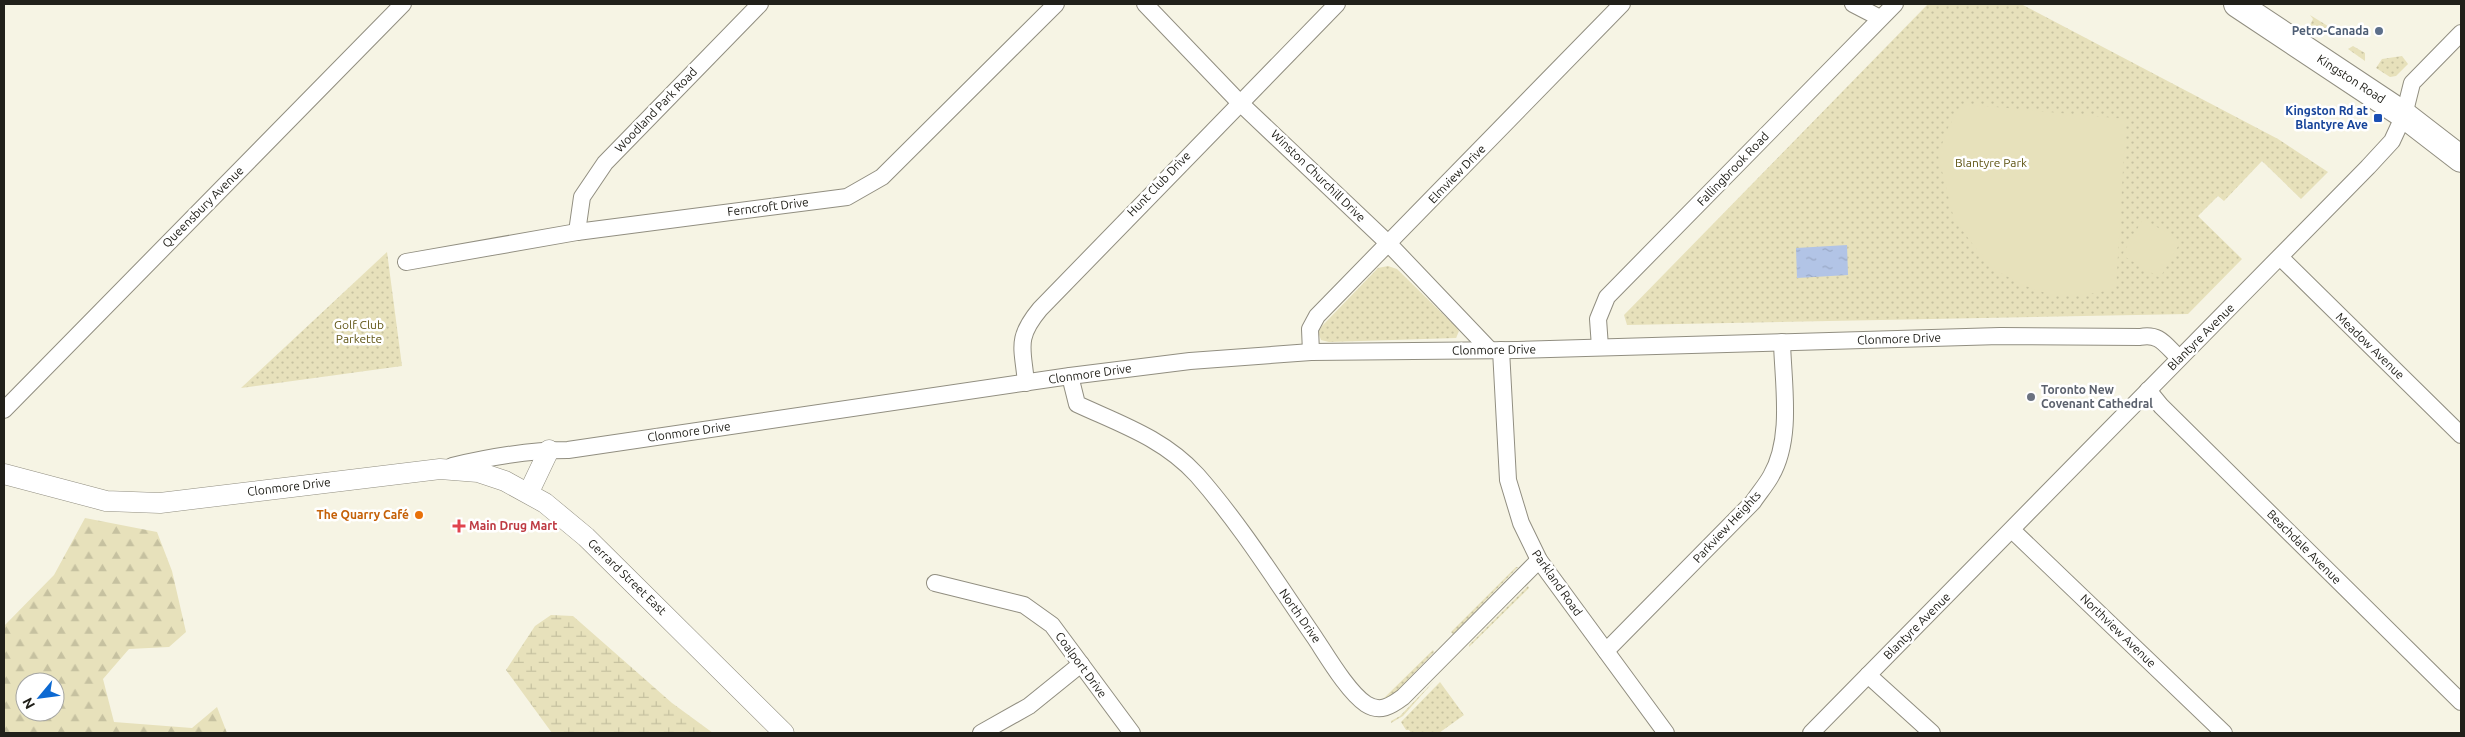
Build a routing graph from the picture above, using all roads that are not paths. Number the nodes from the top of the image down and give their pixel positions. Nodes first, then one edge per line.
1 (403, 4) edge
2 (760, 4) edge
3 (1056, 4) edge
4 (1145, 4) edge
5 (1337, 4) edge
6 (1622, 4) edge
7 (1853, 4) edge
8 (1896, 4) edge
9 (2237, 4) edge
10 (1880, 18) junction
11 (2461, 33) edge
12 (1239, 102) junction
13 (2404, 115) junction
14 (2461, 160) edge
15 (577, 232) junction
16 (1389, 244) junction
17 (2280, 257) junction
18 (406, 262) dead end
19 (1782, 342) junction
20 (1600, 347) junction
21 (1495, 350) junction
22 (1311, 352) junction
23 (2179, 358) junction
24 (1070, 376) junction
25 (1026, 384) junction
26 (2148, 390) junction
27 (4, 410) edge
28 (2461, 435) edge
29 (550, 450) junction
30 (440, 469) junction
31 (4, 474) edge
32 (529, 492) junction
33 (2012, 530) junction
34 (1539, 560) junction
35 (935, 583) dead end
36 (1606, 651) junction
37 (1081, 664) junction
38 (1868, 675) junction
39 (2461, 702) edge
40 (784, 733) edge
41 (981, 733) edge
42 (1132, 733) edge
43 (1666, 733) edge
44 (1811, 733) edge
45 (1932, 733) edge
46 (2224, 733) edge

1 - 27 street, Queensbury Avenue
2 - 15 street, Woodland Park Road
3 - 15 street, Ferncroft Drive
4 - 12 street, Winston Churchill Drive
5 - 12 street, Hunt Club Drive
6 - 16 street, Elmview Drive
7 - 10 street
8 - 10 street, Fallingbrook Road
9 - 13 main road, Kingston Road
10 - 20 street, Fallingbrook Road
11 - 13 street, Blantyre Avenue
12 - 16 street, Winston Churchill Drive
12 - 25 street, Hunt Club Drive
13 - 14 main road, Kingston Road
13 - 17 street, Blantyre Avenue
15 - 18 street, Ferncroft Drive
16 - 21 street, Winston Churchill Drive
16 - 22 street, Elmview Drive
17 - 23 street, Blantyre Avenue
17 - 28 street, Meadow Avenue
19 - 20 street, Clonmore Drive
19 - 23 street, Clonmore Drive
19 - 36 street, Parkview Heights
20 - 21 street, Clonmore Drive
21 - 22 street, Clonmore Drive
21 - 34 street, Parkland Road
22 - 24 street, Clonmore Drive
23 - 26 street, Blantyre Avenue
24 - 25 street, Clonmore Drive
24 - 34 street, North Drive
25 - 29 street, Clonmore Drive
26 - 33 street, Blantyre Avenue
26 - 39 street, Beachdale Avenue
29 - 30 street, Clonmore Drive
29 - 32 street
30 - 31 street, Clonmore Drive
30 - 32 street, Gerrard Street East
32 - 40 street, Gerrard Street East
33 - 38 street, Blantyre Avenue
33 - 46 street, Northview Avenue
34 - 36 street, Parkland Road
35 - 37 street, Coalport Drive
36 - 43 street, Parkland Road
37 - 41 street
37 - 42 street, Coalport Drive
38 - 44 street, Blantyre Avenue
38 - 45 street

